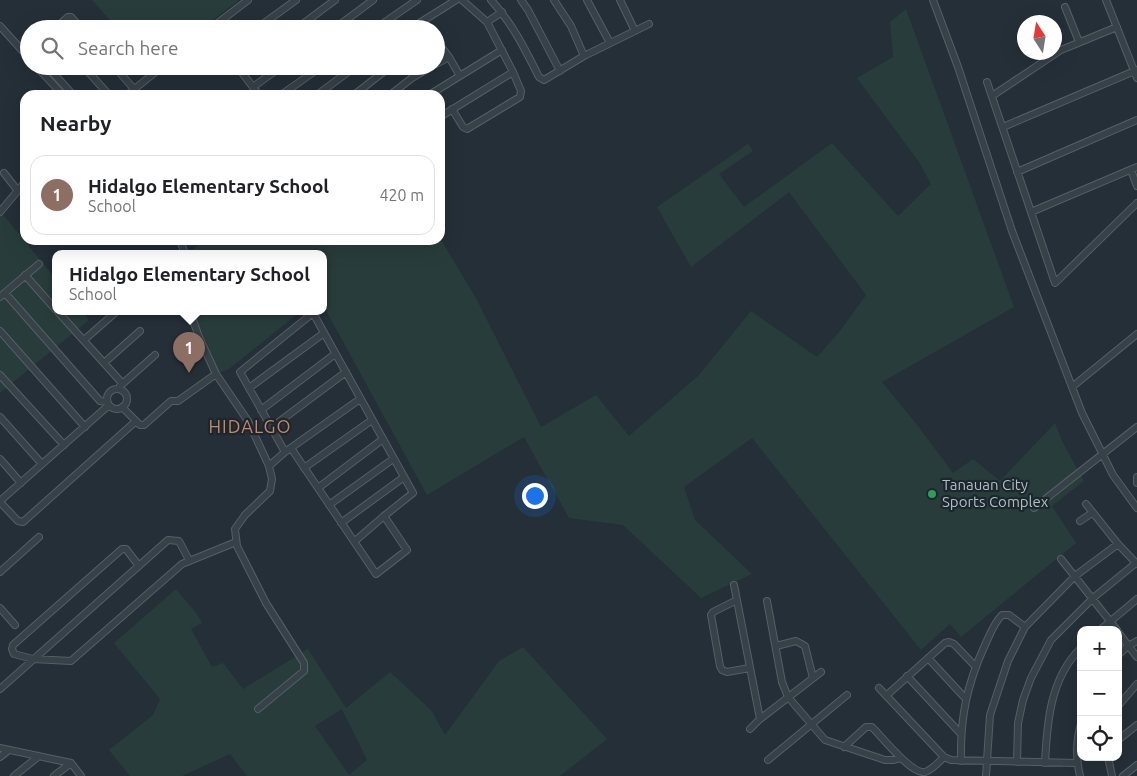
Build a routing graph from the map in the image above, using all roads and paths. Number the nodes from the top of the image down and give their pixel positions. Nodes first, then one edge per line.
1 (248, 0) edge
2 (296, 0) edge
3 (335, 0) edge
4 (373, 0) edge
5 (417, 0) edge
6 (456, 0) edge
7 (462, 0) edge
8 (491, 0) edge
9 (520, 0) edge
10 (554, 0) edge
11 (587, 0) edge
12 (620, 0) edge
13 (933, 0) edge
14 (1106, 0) edge
15 (1065, 8) dead end
16 (502, 12) junction
17 (222, 20) edge
18 (268, 20) edge
19 (308, 20) edge
20 (346, 20) edge
21 (388, 20) edge
22 (423, 20) edge
23 (487, 22) junction
24 (649, 24) dead end
25 (0, 26) edge
26 (1117, 27) junction
27 (635, 31) junction
28 (1079, 42) junction
29 (610, 43) junction
30 (20, 48) edge
31 (502, 50) junction
32 (445, 52) edge
33 (584, 56) junction
34 (449, 57) junction
35 (445, 59) edge
36 (560, 71) junction
37 (512, 72) junction
38 (1136, 73) edge
39 (44, 75) edge
40 (55, 75) edge
41 (91, 75) edge
42 (122, 75) edge
43 (152, 75) edge
44 (246, 75) edge
45 (270, 75) edge
46 (309, 75) edge
47 (344, 75) edge
48 (380, 75) edge
49 (417, 75) edge
50 (460, 76) junction
51 (987, 82) dead end
52 (253, 88) joint
53 (134, 89) joint
54 (58, 90) edge
55 (69, 90) edge
56 (105, 90) edge
57 (288, 90) edge
58 (323, 90) edge
59 (360, 90) edge
60 (396, 90) edge
61 (437, 90) edge
62 (992, 96) junction
63 (452, 108) junction
64 (445, 113) edge
65 (1137, 120) edge
66 (1002, 127) junction
67 (1134, 169) edge
68 (1018, 172) junction
69 (4, 173) dead end
70 (1137, 186) edge
71 (20, 188) edge
72 (18, 191) junction
73 (1137, 203) edge
74 (0, 212) edge
75 (1031, 212) junction
76 (39, 264) dead end
77 (25, 275) junction
78 (3, 295) edge
79 (52, 306) edge
80 (61, 315) edge
81 (113, 315) edge
82 (191, 315) edge
83 (311, 315) edge
84 (314, 315) edge
85 (140, 331) dead end
86 (0, 332) edge
87 (324, 333) junction
88 (1137, 334) edge
89 (84, 340) junction
90 (335, 354) junction
91 (155, 355) dead end
92 (104, 363) junction
93 (346, 372) junction
94 (216, 374) junction
95 (0, 375) edge
96 (120, 386) junction
97 (1072, 386) junction
98 (249, 388) junction
99 (360, 399) junction
100 (108, 403) junction
101 (122, 407) junction
102 (261, 410) junction
103 (0, 417) edge
104 (372, 420) junction
105 (136, 421) junction
106 (85, 426) junction
107 (272, 427) junction
108 (1137, 427) edge
109 (383, 440) junction
110 (64, 445) junction
111 (288, 450) junction
112 (1102, 455) junction
113 (0, 459) edge
114 (393, 459) junction
115 (42, 464) junction
116 (269, 466) junction
117 (304, 468) junction
118 (404, 477) junction
119 (1137, 477) edge
120 (21, 483) junction
121 (1137, 483) edge
122 (318, 488) junction
123 (0, 502) edge
124 (1086, 504) dead end
125 (329, 505) junction
126 (1034, 508) dead end
127 (1137, 508) edge
128 (1092, 513) junction
129 (384, 516) junction
130 (1080, 521) dead end
131 (341, 523) junction
132 (39, 537) dead end
133 (355, 541) junction
134 (236, 542) junction
135 (1118, 544) junction
136 (189, 560) junction
137 (1061, 560) dead end
138 (1136, 564) edge
139 (139, 566) junction
140 (0, 572) edge
141 (1075, 576) junction
142 (734, 585) dead end
143 (1093, 598) junction
144 (1137, 599) edge
145 (737, 600) junction
146 (767, 601) dead end
147 (0, 608) edge
148 (1110, 620) junction
149 (15, 625) dead end
150 (1104, 626) edge
151 (1114, 626) edge
152 (1025, 627) junction
153 (1122, 638) edge
154 (1137, 641) edge
155 (776, 646) junction
156 (1128, 646) junction
157 (1122, 651) edge
158 (1077, 652) edge
159 (1137, 657) edge
160 (928, 658) junction
161 (34, 659) junction
162 (975, 666) junction
163 (750, 668) junction
164 (821, 672) dead end
165 (907, 676) junction
166 (812, 678) junction
167 (1137, 684) edge
168 (879, 688) dead end
169 (0, 689) edge
170 (847, 695) dead end
171 (887, 695) junction
172 (788, 697) junction
173 (965, 698) junction
174 (1122, 701) edge
175 (258, 708) dead end
176 (760, 719) junction
177 (812, 724) junction
178 (1137, 725) edge
179 (750, 729) dead end
180 (961, 734) junction
181 (1122, 737) edge
182 (844, 747) junction
183 (0, 748) edge
184 (9, 750) junction
185 (39, 756) junction
186 (0, 757) edge
187 (944, 757) junction
188 (901, 758) junction
189 (768, 760) dead end
190 (961, 761) junction
191 (986, 761) junction
192 (1109, 761) edge
193 (1017, 762) junction
194 (71, 763) junction
195 (1045, 763) junction
196 (1077, 763) joint
197 (1137, 765) edge
198 (14, 776) edge
199 (54, 776) edge
200 (81, 776) edge
201 (986, 776) edge
202 (1080, 776) edge
203 (1112, 776) edge
204 (1123, 776) edge

1 - 17 street
2 - 18 street
3 - 19 street
4 - 20 street
5 - 21 street
6 - 22 street
7 - 23 street
8 - 16 street
9 - 36 street
10 - 33 street
11 - 29 street
12 - 27 street
13 - 97 street
14 - 26 street
15 - 28 street
16 - 23 street
16 - 36 street
23 - 31 street
24 - 27 street
25 - 30 street
26 - 28 street
26 - 38 street
27 - 29 street
28 - 62 street
29 - 33 street
31 - 37 street
31 - 50 street
32 - 34 street
33 - 36 street
34 - 35 street
34 - 50 street
37 - 63 street
37 - 63 street
38 - 66 street
39 - 54 street
40 - 55 street
41 - 56 street
42 - 53 street
43 - 53 street
44 - 52 street
45 - 52 street
46 - 57 street
47 - 58 street
48 - 59 street
49 - 60 street
50 - 61 street
51 - 62 street
62 - 66 street
63 - 64 street
65 - 68 street
66 - 68 street
67 - 70 street
67 - 75 street
68 - 75 street
69 - 72 street
71 - 72 street
72 - 74 street
73 - 75 street
76 - 77 street
77 - 78 street
77 - 79 street
78 - 100 street
80 - 89 street
81 - 89 street
82 - 94 street
83 - 98 street
84 - 87 street
85 - 92 street
86 - 106 street
87 - 90 street
87 - 98 street
88 - 97 street
89 - 92 street
90 - 93 street
90 - 102 street
91 - 96 street
92 - 96 street
93 - 99 street
93 - 107 street
94 - 105 street
94 - 116 street
95 - 110 street
96 - 100 street
96 - 101 street
97 - 112 street
98 - 102 street
99 - 104 street
99 - 111 street
100 - 101 street
100 - 106 street
101 - 105 street
102 - 107 street
103 - 115 street
104 - 109 street
104 - 117 street
105 - 123 street
106 - 110 street
107 - 111 street
108 - 112 street
109 - 114 street
109 - 122 street
110 - 115 street
111 - 116 street
111 - 117 street
112 - 126 street
112 - 127 street
113 - 120 street
114 - 118 street
114 - 125 street
115 - 120 street
116 - 134 street
117 - 122 street
118 - 129 street
118 - 131 street
119 - 121 street
120 - 123 street
122 - 125 street
124 - 128 street
125 - 131 street
128 - 130 street
128 - 135 street
129 - 133 street
129 - 133 street
131 - 133 street
132 - 140 street
134 - 136 street
134 - 175 street
135 - 138 street
135 - 141 street
136 - 139 street
136 - 161 street
137 - 141 street
138 - 143 street
139 - 161 street
139 - 161 street
141 - 143 street
141 - 152 street
142 - 145 street
143 - 148 street
143 - 193 street
144 - 148 street
145 - 163 street
145 - 163 street
146 - 155 street
147 - 149 street
148 - 150 street
148 - 151 street
152 - 162 street
152 - 191 street
153 - 156 street
154 - 156 street
155 - 166 street
155 - 172 street
156 - 157 street
156 - 159 street
158 - 195 street
160 - 162 street
160 - 165 street
160 - 173 street
161 - 169 street
162 - 173 street
163 - 176 street
164 - 166 street
165 - 171 street
165 - 180 street
166 - 172 street
167 - 174 street
168 - 171 street
170 - 177 street
171 - 187 street
172 - 176 street
172 - 177 street
173 - 180 street
176 - 179 street
177 - 182 street
177 - 189 street
178 - 181 street
180 - 190 street
182 - 188 street
182 - 188 street
183 - 184 street
184 - 185 street
184 - 186 street
185 - 194 street
185 - 198 street
187 - 188 street
187 - 190 street
190 - 191 street
191 - 193 street
191 - 201 street
192 - 203 street
193 - 195 street
194 - 199 street
194 - 200 street
195 - 196 street
196 - 202 street
197 - 204 street

